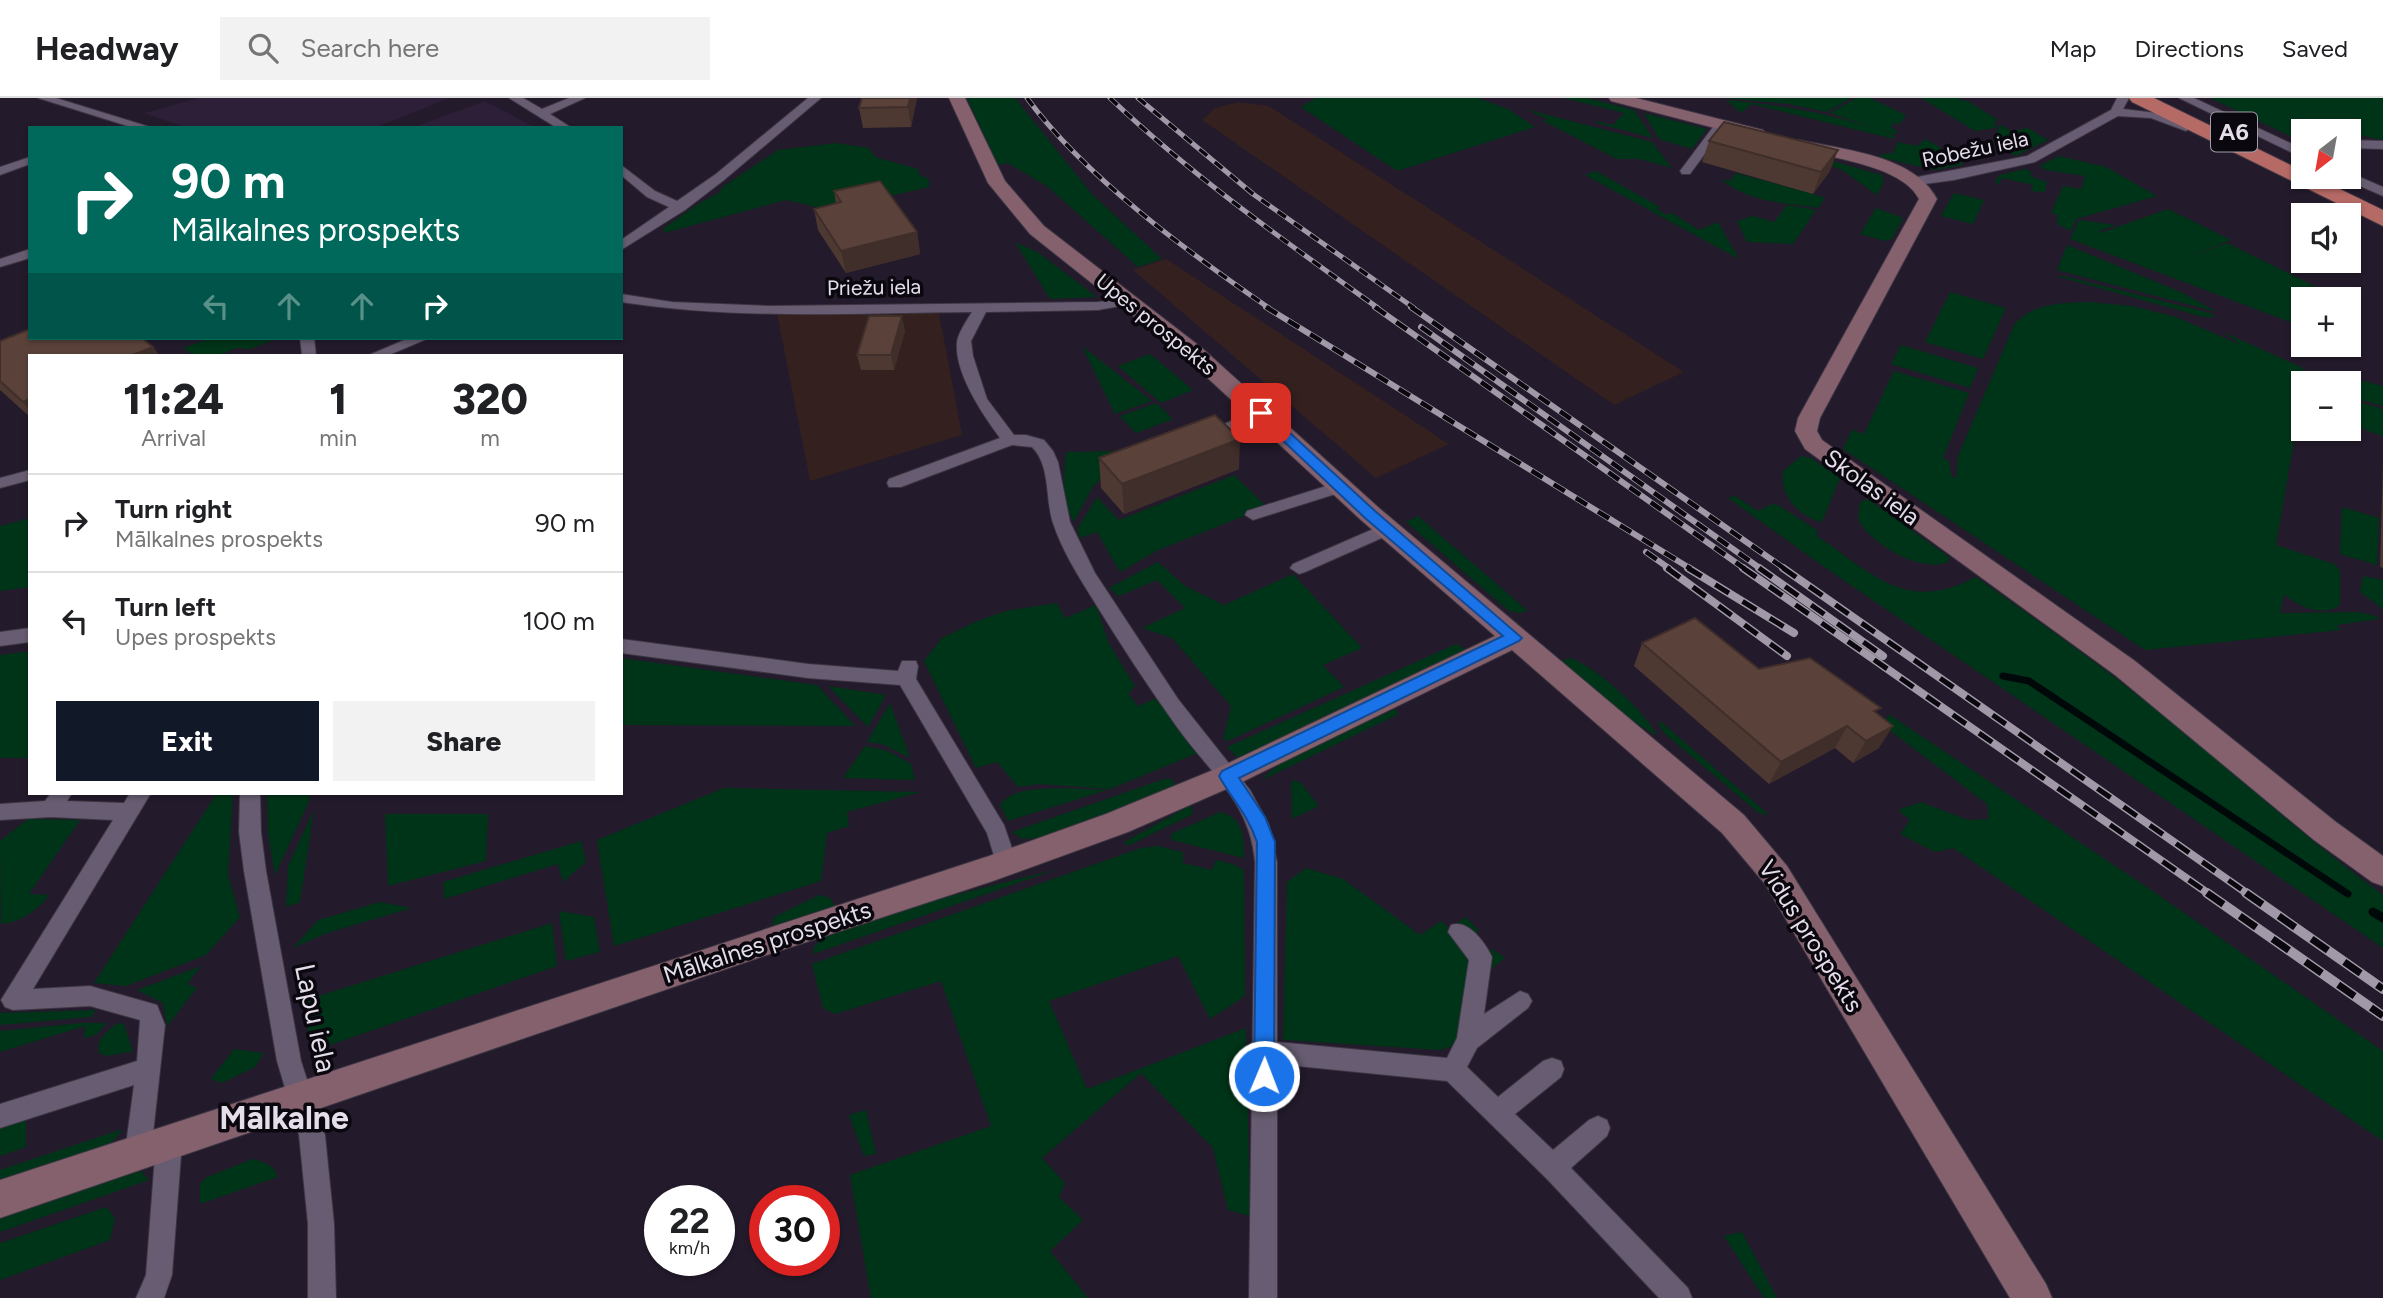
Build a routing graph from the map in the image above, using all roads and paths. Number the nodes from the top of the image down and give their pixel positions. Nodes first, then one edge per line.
1 (44, 98) edge
2 (515, 98) edge
3 (579, 98) edge
4 (815, 98) edge
5 (957, 98) edge
6 (1617, 98) edge
7 (2123, 98) edge
8 (2139, 98) edge
9 (2164, 98) edge
10 (2185, 98) edge
11 (2116, 112) junction
12 (544, 113) junction
13 (1720, 125) junction
14 (140, 126) edge
15 (563, 126) edge
16 (2361, 144) edge
17 (2383, 145) edge
18 (2243, 150) junction
19 (2291, 150) edge
20 (2291, 151) edge
21 (28, 160) edge
22 (0, 171) edge
23 (623, 171) edge
24 (1685, 171) dead end
25 (1917, 181) junction
26 (2361, 182) edge
27 (2350, 189) edge
28 (2383, 192) edge
29 (2383, 205) edge
30 (680, 207) junction
31 (2383, 219) edge
32 (623, 245) edge
33 (28, 254) edge
34 (1, 262) edge
35 (623, 298) edge
36 (1127, 301) junction
37 (981, 307) junction
38 (417, 340) edge
39 (379, 354) edge
40 (1261, 413) junction
41 (1010, 440) junction
42 (1193, 442) edge
43 (28, 476) edge
44 (0, 483) edge
45 (895, 483) dead end
46 (1339, 487) junction
47 (1253, 515) dead end
48 (1387, 529) junction
49 (1299, 568) dead end
50 (28, 635) edge
51 (1514, 638) junction
52 (0, 639) edge
53 (623, 646) edge
54 (1227, 776) junction
55 (140, 795) edge
56 (250, 795) edge
57 (56, 801) edge
58 (0, 812) edge
59 (130, 812) junction
60 (1006, 863) junction
61 (2383, 873) edge
62 (1459, 932) dead end
63 (1520, 1001) dead end
64 (1469, 1040) junction
65 (1264, 1052) junction
66 (148, 1069) junction
67 (1552, 1069) dead end
68 (1453, 1070) junction
69 (302, 1098) junction
70 (1496, 1114) junction
71 (0, 1116) edge
72 (1598, 1128) dead end
73 (154, 1147) junction
74 (1553, 1167) junction
75 (0, 1199) edge
76 (149, 1298) edge
77 (322, 1298) edge
78 (1263, 1298) edge
79 (1678, 1298) edge
80 (2032, 1298) edge

1 - 14 street
2 - 12 street
3 - 12 street
4 - 30 street
5 - 36 main road, Upes prospekts
6 - 13 main road
7 - 11 street
8 - 18 highway, A6
9 - 20 highway, A6
10 - 19 street
11 - 18 street
11 - 25 street, Robežu iela
12 - 15 street
13 - 24 street
13 - 25 main road
16 - 17 street
18 - 31 highway, A6
21 - 22 street
23 - 30 street
25 - 61 main road, Skolas iela
26 - 28 street
27 - 29 highway
30 - 32 street
33 - 34 street
35 - 37 street, Priežu iela
36 - 37 street, Priežu iela
36 - 40 main road, Upes prospekts
37 - 41 street
38 - 39 street
40 - 42 street
40 - 46 main road, Upes prospekts
41 - 45 street
41 - 54 street
43 - 44 street
46 - 47 street
46 - 48 main road, Upes prospekts
48 - 49 street
48 - 51 main road, Upes prospekts
50 - 52 street
51 - 54 main road, Mālkalnes prospekts
51 - 80 main road, Vidus prospekts
53 - 60 street
54 - 60 main road, Mālkalnes prospekts
54 - 65 street
55 - 59 street
56 - 69 street, Lapu iela
57 - 58 street
57 - 59 street
59 - 66 street
60 - 69 main road, Mālkalnes prospekts
62 - 64 street
63 - 64 street
64 - 68 street
65 - 68 street
65 - 78 street
66 - 71 street
66 - 73 street
67 - 70 street
68 - 70 street
69 - 73 main road, Mālkalnes prospekts
69 - 77 street, Lapu iela
70 - 74 street
72 - 74 street
73 - 75 main road, Mālkalnes prospekts
73 - 76 street
74 - 79 street

